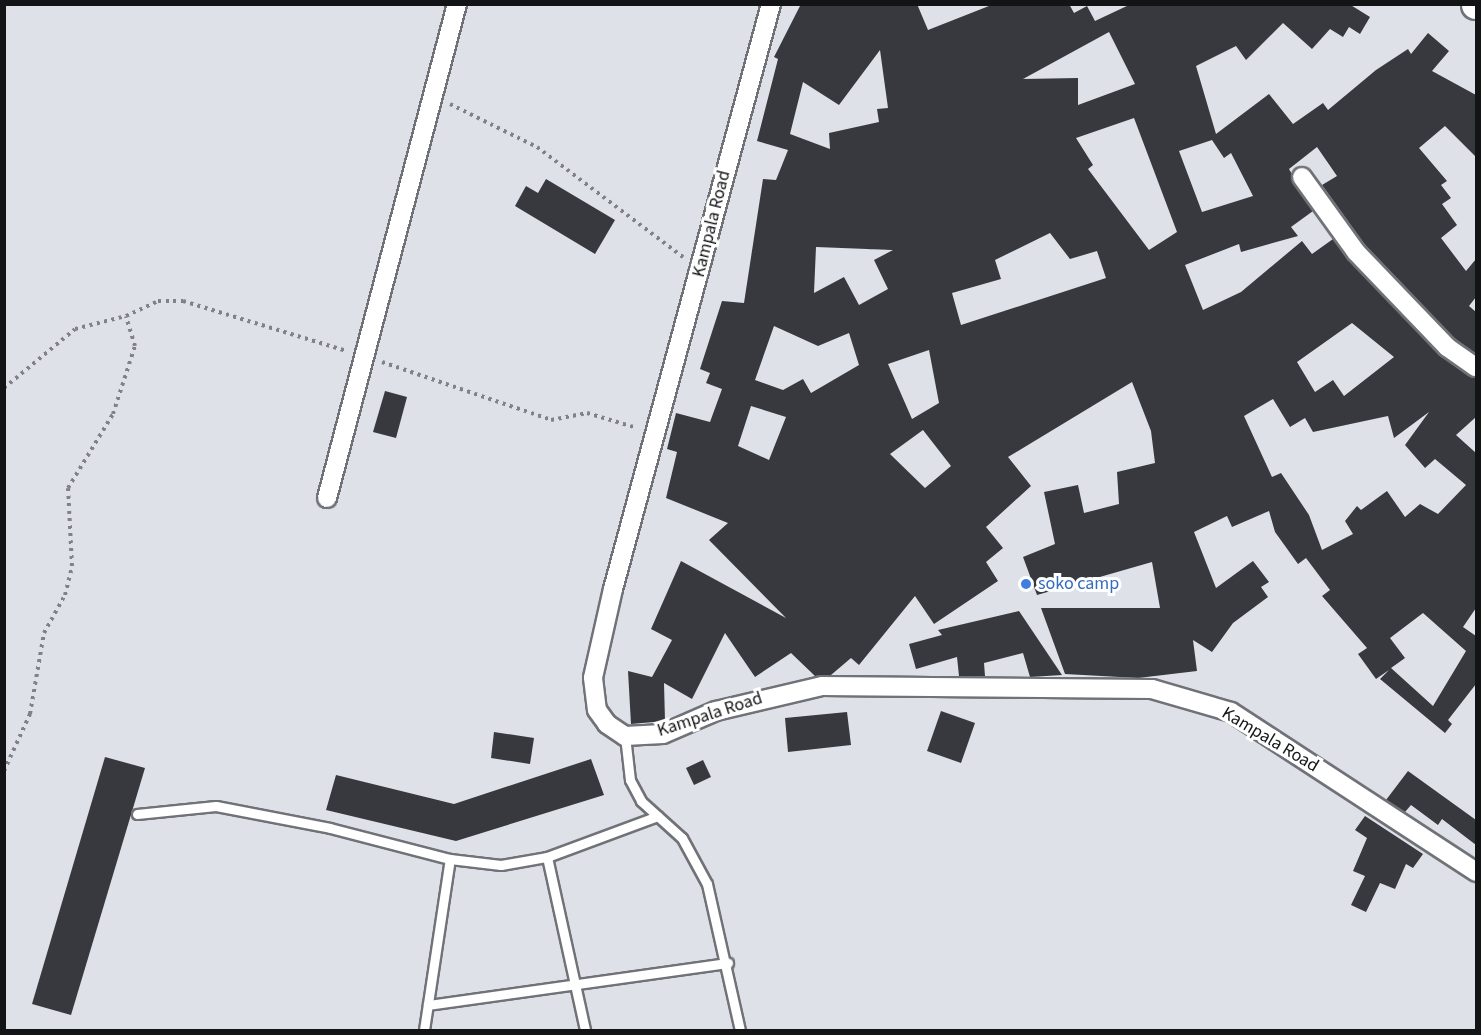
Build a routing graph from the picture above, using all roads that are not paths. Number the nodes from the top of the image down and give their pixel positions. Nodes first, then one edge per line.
1 (457, 4) edge
2 (771, 4) edge
3 (1302, 177) dead end
4 (1476, 367) edge
5 (327, 498) dead end
6 (625, 736) junction
7 (137, 814) dead end
8 (658, 816) junction
9 (547, 857) junction
10 (450, 860) junction
11 (1476, 872) edge
12 (728, 963) junction
13 (579, 986) junction
14 (428, 1005) junction
15 (424, 1030) edge
16 (585, 1030) edge
17 (740, 1030) edge

1 - 5 street
2 - 6 street, Kampala Road
3 - 4 street
6 - 8 lane
6 - 11 street, Kampala Road
7 - 10 lane
8 - 9 lane
8 - 12 lane
9 - 10 lane
9 - 13 lane
10 - 14 lane
12 - 13 lane
12 - 17 lane
13 - 14 lane
13 - 16 lane
14 - 15 lane

